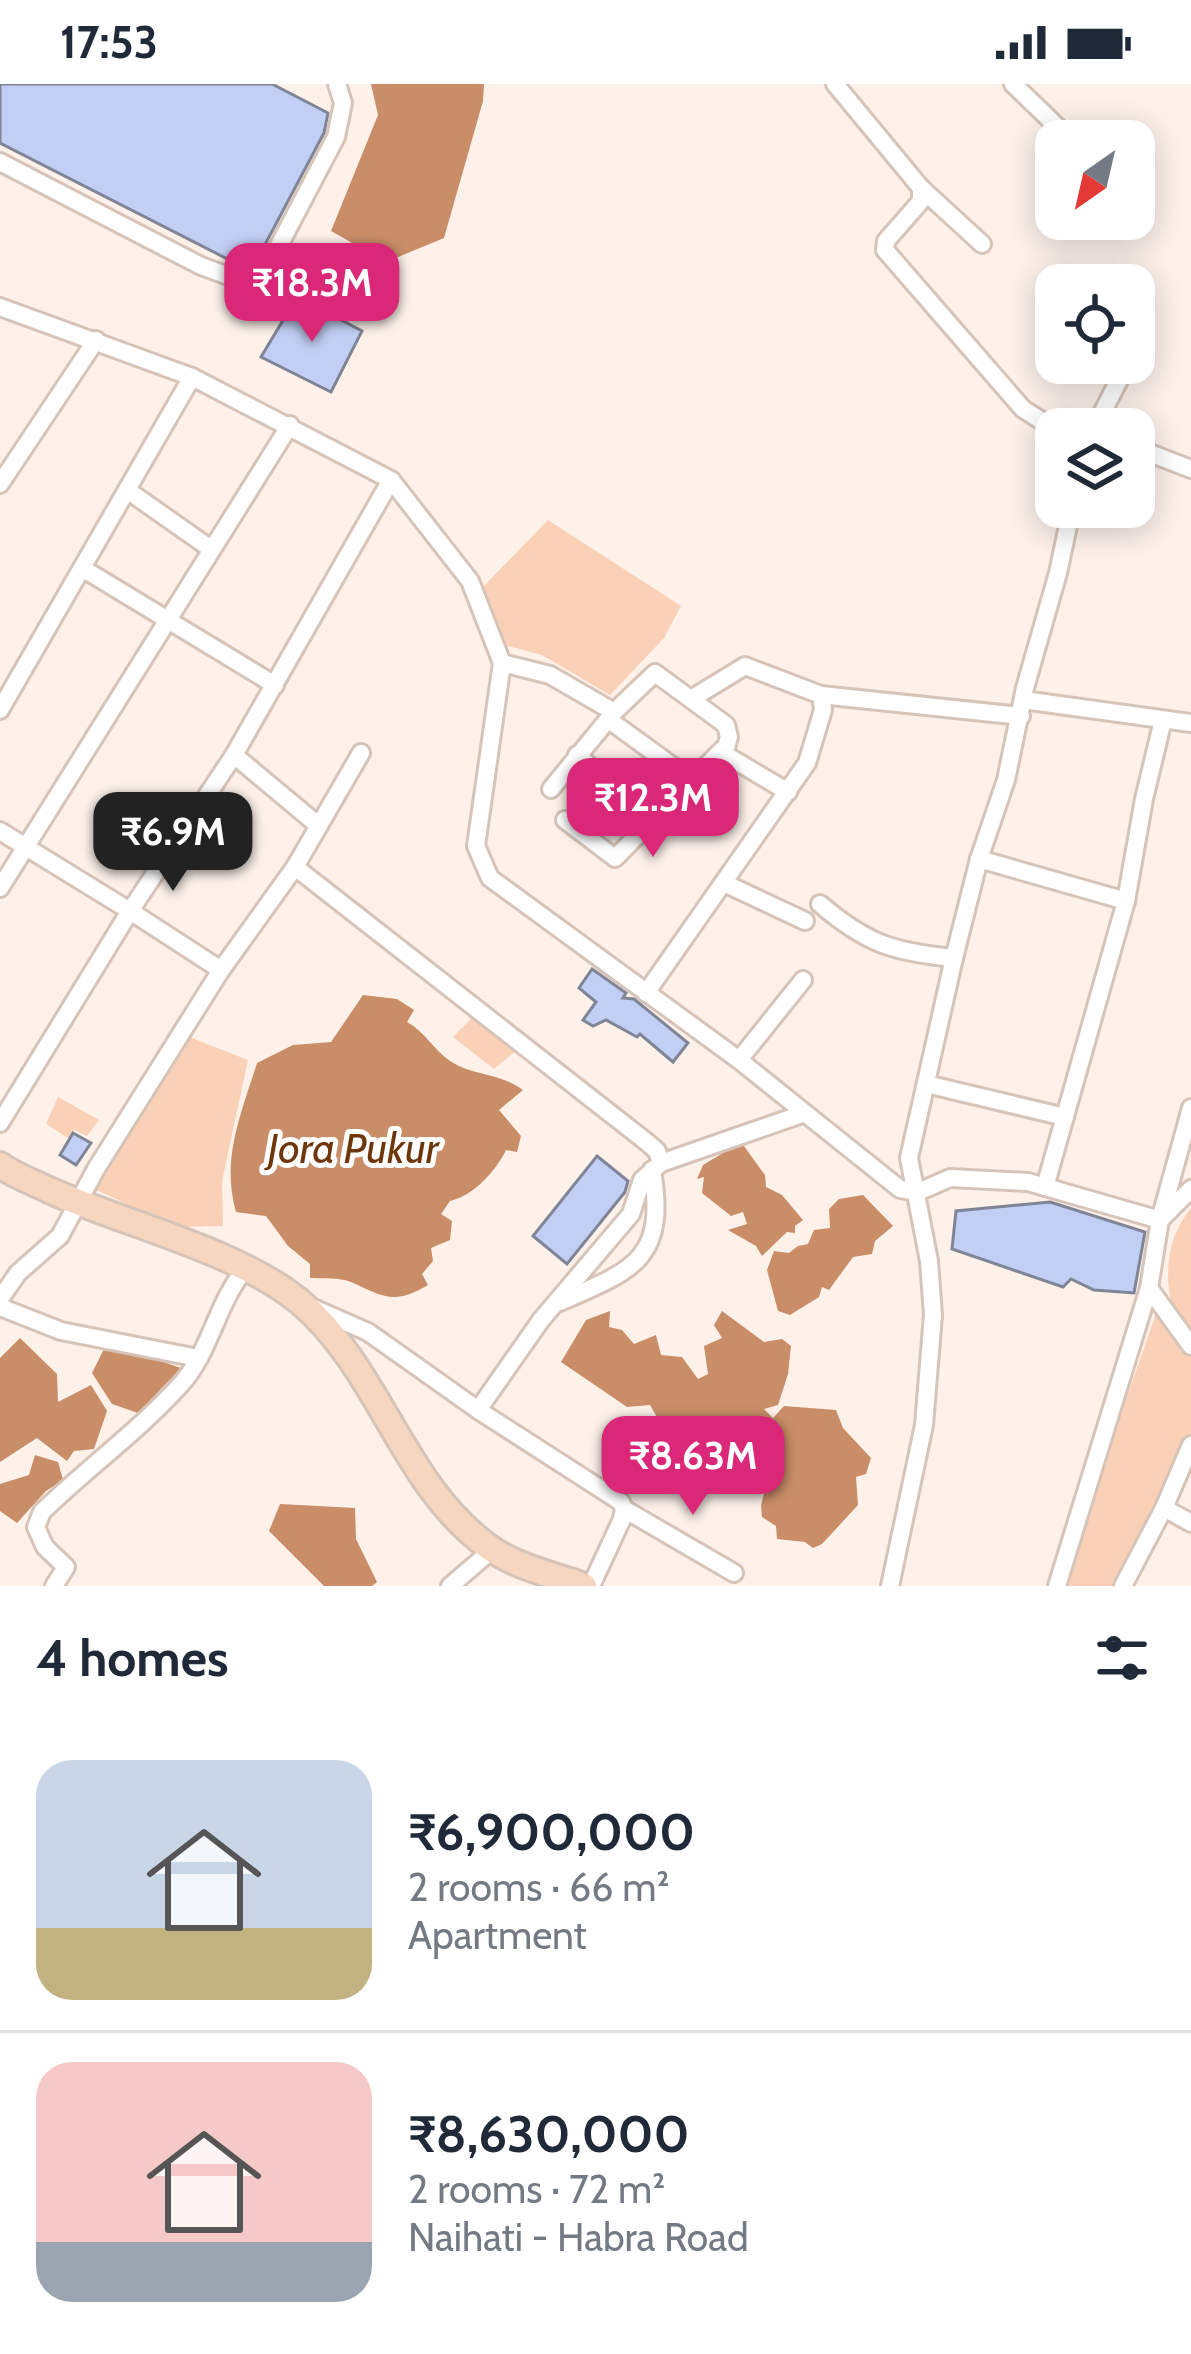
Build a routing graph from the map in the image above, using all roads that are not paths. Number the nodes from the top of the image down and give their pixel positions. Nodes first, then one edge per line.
1 (337, 84) edge
2 (835, 84) edge
3 (1013, 84) edge
4 (1050, 120) edge
5 (0, 163) edge
6 (921, 188) junction
7 (982, 244) dead end
8 (0, 307) edge
9 (96, 340) junction
10 (192, 377) junction
11 (1035, 417) edge
12 (290, 425) junction
13 (1155, 455) edge
14 (1191, 469) edge
15 (2, 478) edge
16 (391, 480) junction
17 (127, 490) junction
18 (1067, 528) edge
19 (211, 550) junction
20 (82, 568) junction
21 (167, 619) junction
22 (502, 663) junction
23 (274, 685) junction
24 (821, 695) junction
25 (692, 699) junction
26 (1022, 708) junction
27 (0, 710) edge
28 (611, 716) junction
29 (1163, 720) junction
30 (1191, 723) edge
31 (722, 750) junction
32 (361, 753) dead end
33 (234, 755) junction
34 (577, 755) junction
35 (693, 781) junction
36 (551, 789) dead end
37 (788, 791) junction
38 (566, 820) dead end
39 (653, 822) junction
40 (320, 826) junction
41 (0, 831) edge
42 (23, 846) junction
43 (979, 859) junction
44 (295, 866) junction
45 (724, 883) junction
46 (0, 888) edge
47 (1126, 901) junction
48 (820, 904) dead end
49 (130, 911) junction
50 (806, 921) dead end
51 (954, 958) junction
52 (221, 970) junction
53 (803, 980) dead end
54 (646, 993) junction
55 (739, 1060) junction
56 (926, 1084) junction
57 (1191, 1108) edge
58 (806, 1113) junction
59 (1065, 1117) junction
60 (0, 1123) edge
61 (0, 1165) edge
62 (656, 1166) junction
63 (1045, 1187) junction
64 (1191, 1189) edge
65 (918, 1192) junction
66 (80, 1204) junction
67 (1160, 1220) junction
68 (246, 1268) junction
69 (1149, 1288) junction
70 (0, 1303) edge
71 (557, 1303) junction
72 (302, 1304) junction
73 (1191, 1346) edge
74 (198, 1358) junction
75 (478, 1410) junction
76 (1191, 1445) edge
77 (1164, 1508) junction
78 (625, 1509) junction
79 (1191, 1523) edge
80 (492, 1550) junction
81 (734, 1573) dead end
82 (54, 1586) edge
83 (450, 1586) edge
84 (587, 1586) edge
85 (890, 1586) edge
86 (1057, 1586) edge
87 (1123, 1586) edge

1 - 5 street
2 - 6 street
3 - 4 street
6 - 7 street
6 - 11 street
8 - 9 street
9 - 10 street
9 - 15 street
10 - 12 street
10 - 17 street
12 - 16 street
12 - 19 street
13 - 14 street
16 - 22 street
16 - 23 street
17 - 19 street
17 - 20 street
18 - 26 street
19 - 21 street
20 - 21 street
20 - 27 street
21 - 23 street
21 - 42 street
22 - 28 street
22 - 54 street
23 - 33 street
24 - 25 street
24 - 26 street
24 - 37 street
25 - 28 street
25 - 31 street
26 - 29 street
26 - 43 street
28 - 34 street
28 - 35 street
29 - 30 street
29 - 47 street
31 - 35 street
31 - 37 street
32 - 40 street
33 - 40 street
33 - 49 street
34 - 36 street
34 - 39 street
35 - 39 street
37 - 45 street
38 - 39 street
40 - 44 street
41 - 42 street
42 - 46 street
42 - 49 street
43 - 47 street
43 - 51 street
44 - 52 street
44 - 62 street
45 - 50 street
45 - 54 street
47 - 59 street
48 - 51 street
49 - 52 street
49 - 60 street
51 - 56 street
52 - 66 street
53 - 55 street
54 - 55 street
55 - 58 street
56 - 59 street
56 - 65 street
57 - 67 street
58 - 62 street
58 - 65 street
59 - 63 street
61 - 66 main road
62 - 71 street
62 - 71 street
63 - 65 street
63 - 67 street
64 - 67 street
65 - 85 street
66 - 68 main road
66 - 70 street
67 - 69 street
68 - 72 main road
68 - 74 street
69 - 73 street
69 - 86 street
70 - 74 street
71 - 75 street
72 - 75 street
72 - 80 main road
74 - 82 street
75 - 78 street
76 - 77 street
77 - 79 street
77 - 87 street
78 - 81 street
78 - 84 street
80 - 83 street
80 - 84 main road

